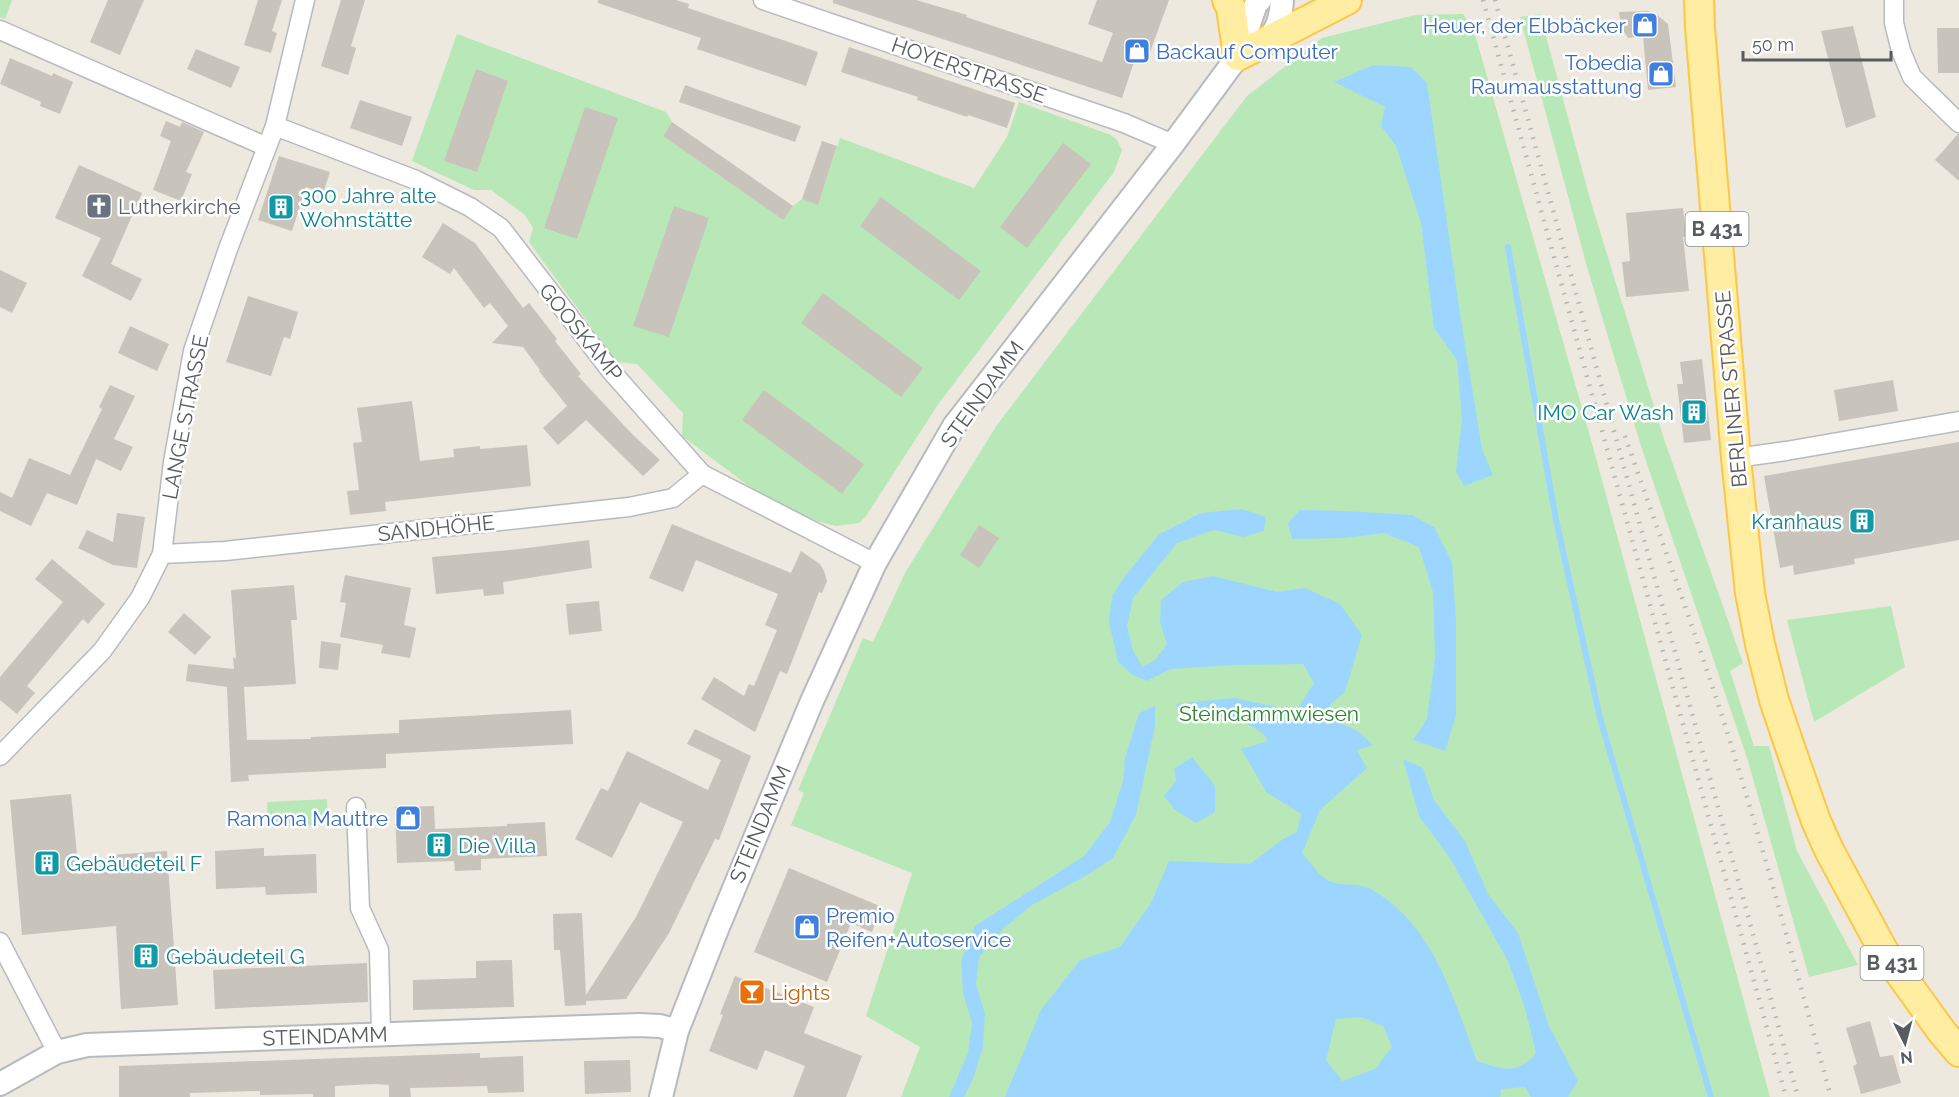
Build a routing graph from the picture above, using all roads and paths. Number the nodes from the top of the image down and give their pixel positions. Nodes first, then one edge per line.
1 (305, 0) edge
2 (763, 0) edge
3 (1227, 0) edge
4 (1260, 0) edge
5 (1282, 0) edge
6 (1347, 0) edge
7 (1699, 0) edge
8 (1894, 0) edge
9 (0, 30) edge
10 (1238, 56) junction
11 (1959, 123) edge
12 (275, 126) junction
13 (1173, 144) junction
14 (267, 147) junction
15 (1959, 421) edge
16 (1736, 458) junction
17 (702, 474) junction
18 (162, 554) junction
19 (875, 563) junction
20 (0, 756) edge
21 (356, 807) dead end
22 (0, 942) edge
23 (677, 1031) junction
24 (381, 1033) junction
25 (57, 1052) junction
26 (1959, 1052) edge
27 (0, 1084) edge
28 (661, 1097) edge

1 - 12 street, LANGE STRASSE
2 - 13 street, HOYERSTRASSE
3 - 10 main road
4 - 10 street, STEINDAMM
5 - 10 street, STEINDAMM
6 - 10 main road
7 - 16 main road, BERLINER STRASSE / B 431
8 - 11 street
9 - 14 street
10 - 13 street, STEINDAMM
12 - 14 street, LANGE STRASSE
12 - 17 street, GOOSKAMP
13 - 19 street, STEINDAMM
14 - 18 street, LANGE STRASSE
15 - 16 street
16 - 26 main road, BERLINER STRASSE / B 431
17 - 18 street, SANDHÖHE
17 - 19 street, GOOSKAMP
18 - 20 street, LANGE STRASSE
19 - 23 street, STEINDAMM
21 - 24 street
22 - 25 street
23 - 24 street, STEINDAMM
23 - 28 street
24 - 25 street, STEINDAMM
25 - 27 street, STEINDAMM

